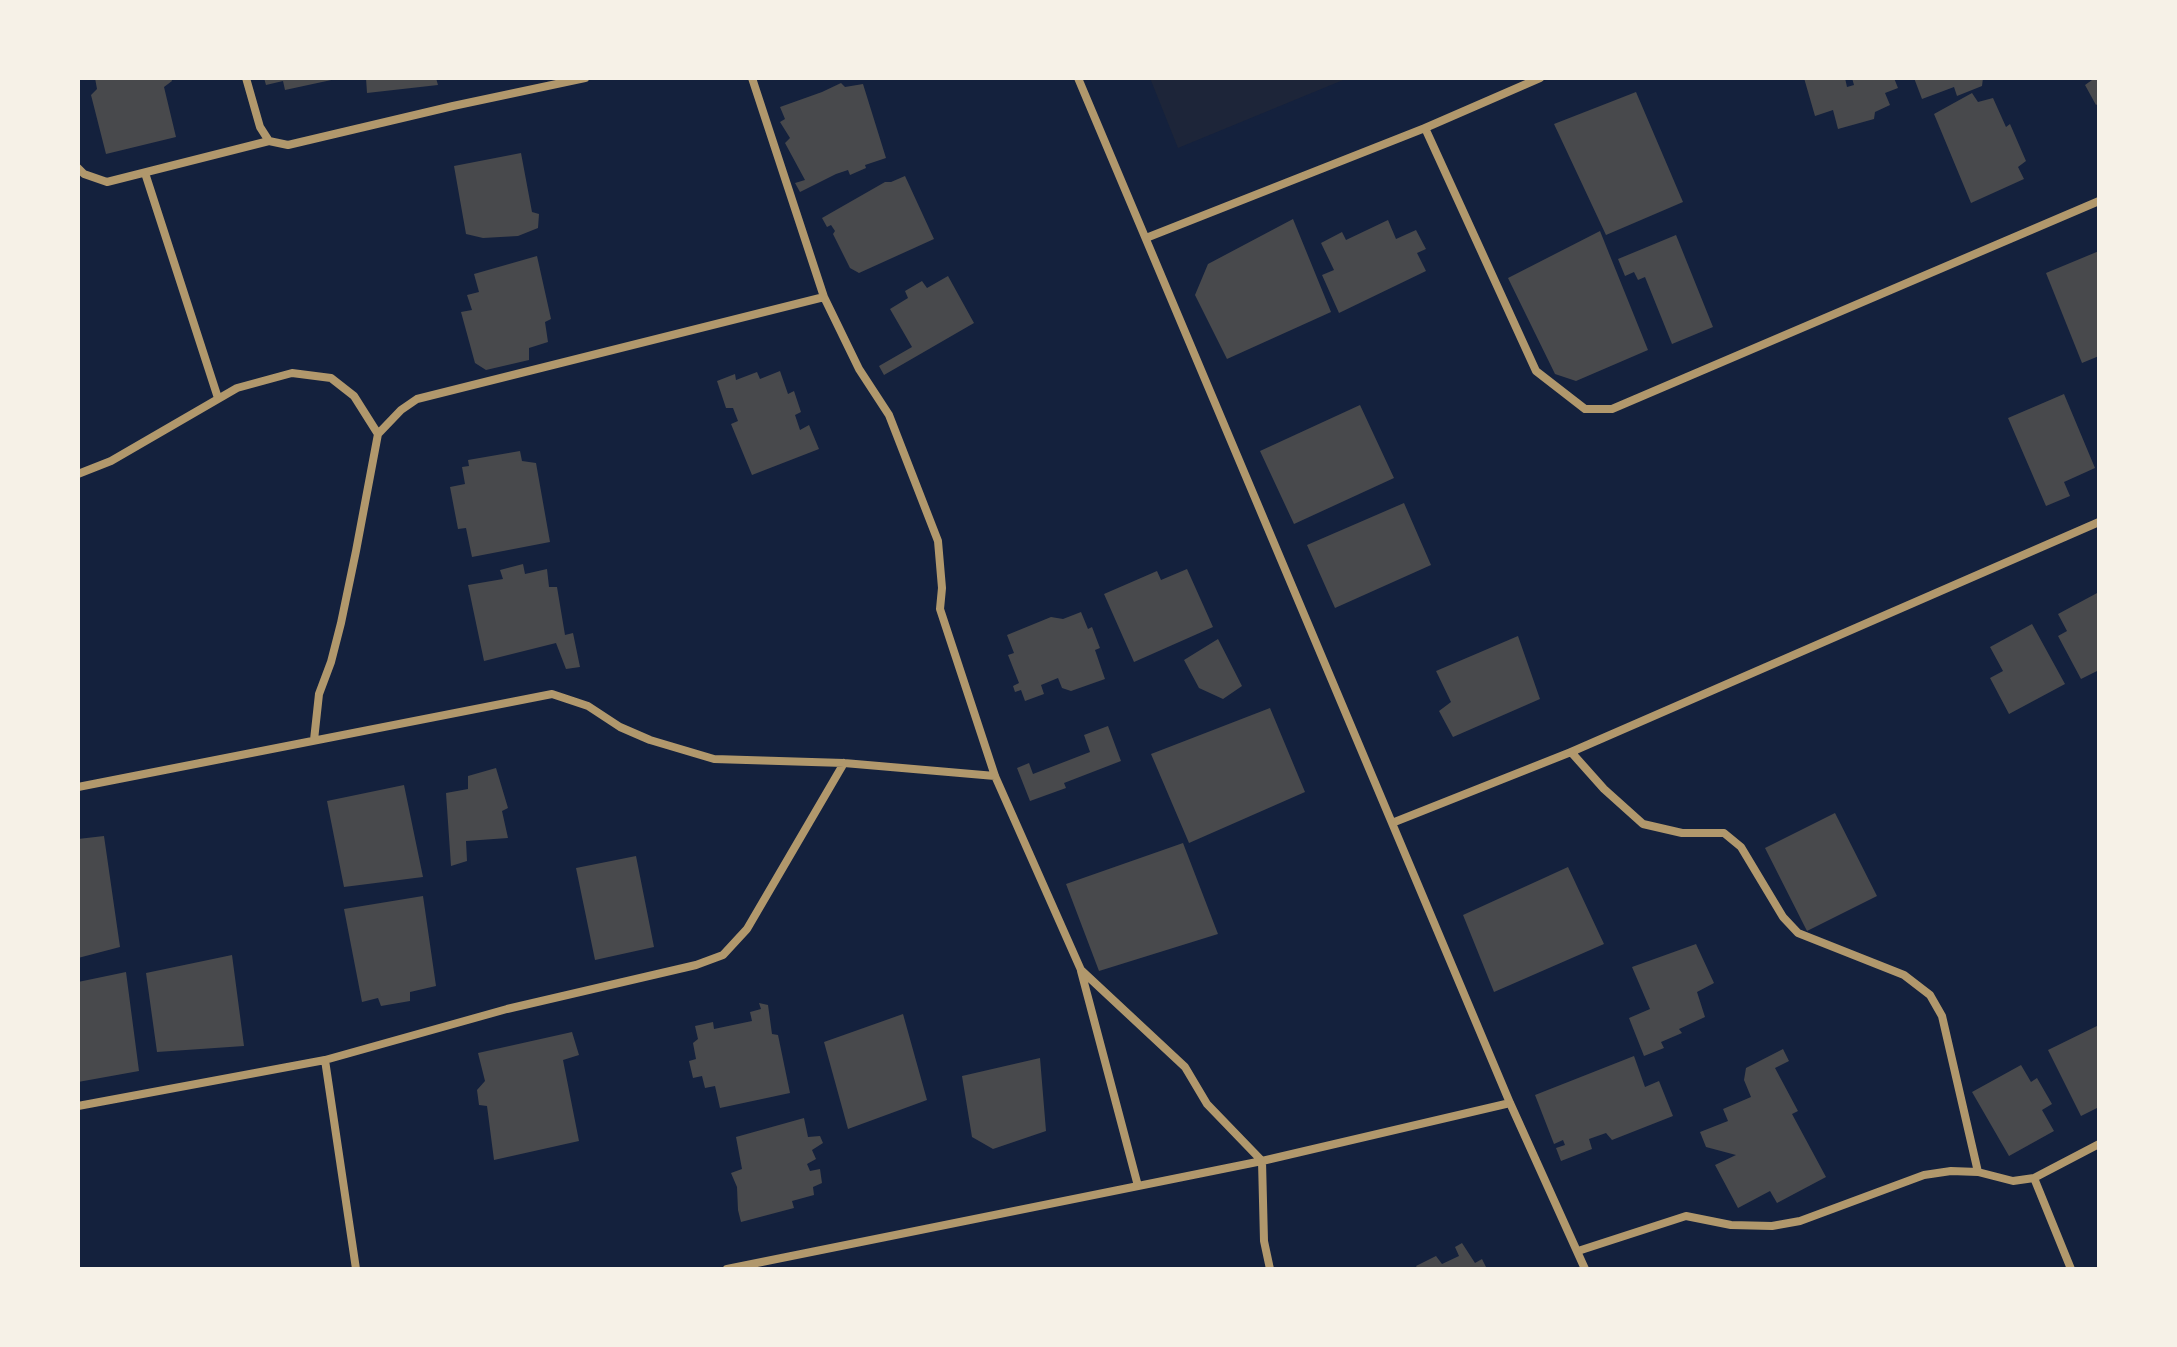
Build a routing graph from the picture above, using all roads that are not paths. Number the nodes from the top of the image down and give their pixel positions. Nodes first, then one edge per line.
1 (246, 78) edge
2 (585, 78) edge
3 (752, 78) edge
4 (1078, 78) edge
5 (1540, 78) edge
6 (1425, 128) junction
7 (269, 141) junction
8 (78, 168) edge
9 (145, 173) junction
10 (2099, 201) edge
11 (1146, 238) junction
12 (824, 297) junction
13 (218, 398) junction
14 (378, 434) junction
15 (78, 474) edge
16 (2099, 522) edge
17 (314, 740) junction
18 (1571, 752) junction
19 (844, 763) junction
20 (995, 776) junction
21 (78, 787) edge
22 (1392, 823) junction
23 (1081, 970) junction
24 (325, 1060) junction
25 (1510, 1103) junction
26 (78, 1106) edge
27 (2099, 1144) edge
28 (1262, 1161) junction
29 (1978, 1172) junction
30 (2034, 1178) junction
31 (1138, 1186) junction
32 (1578, 1251) junction
33 (356, 1269) edge
34 (727, 1269) edge
35 (1270, 1269) edge
36 (1585, 1269) edge
37 (2071, 1269) edge

1 - 7 street
2 - 7 street
3 - 12 street
4 - 11 street
5 - 6 street
6 - 10 street
6 - 11 street
7 - 9 street
8 - 9 street
9 - 13 street
11 - 22 street
12 - 14 street
12 - 20 street
13 - 14 street
13 - 15 street
14 - 17 street
16 - 18 street
17 - 19 street
17 - 21 street
18 - 22 street
18 - 29 street
19 - 20 street
19 - 24 street
20 - 23 street
22 - 25 street
23 - 28 street
23 - 31 street
24 - 26 street
24 - 33 street
25 - 28 street
25 - 32 street
27 - 30 street
28 - 31 street
28 - 35 street
29 - 30 street
29 - 32 street
30 - 37 street
31 - 34 street
32 - 36 street

